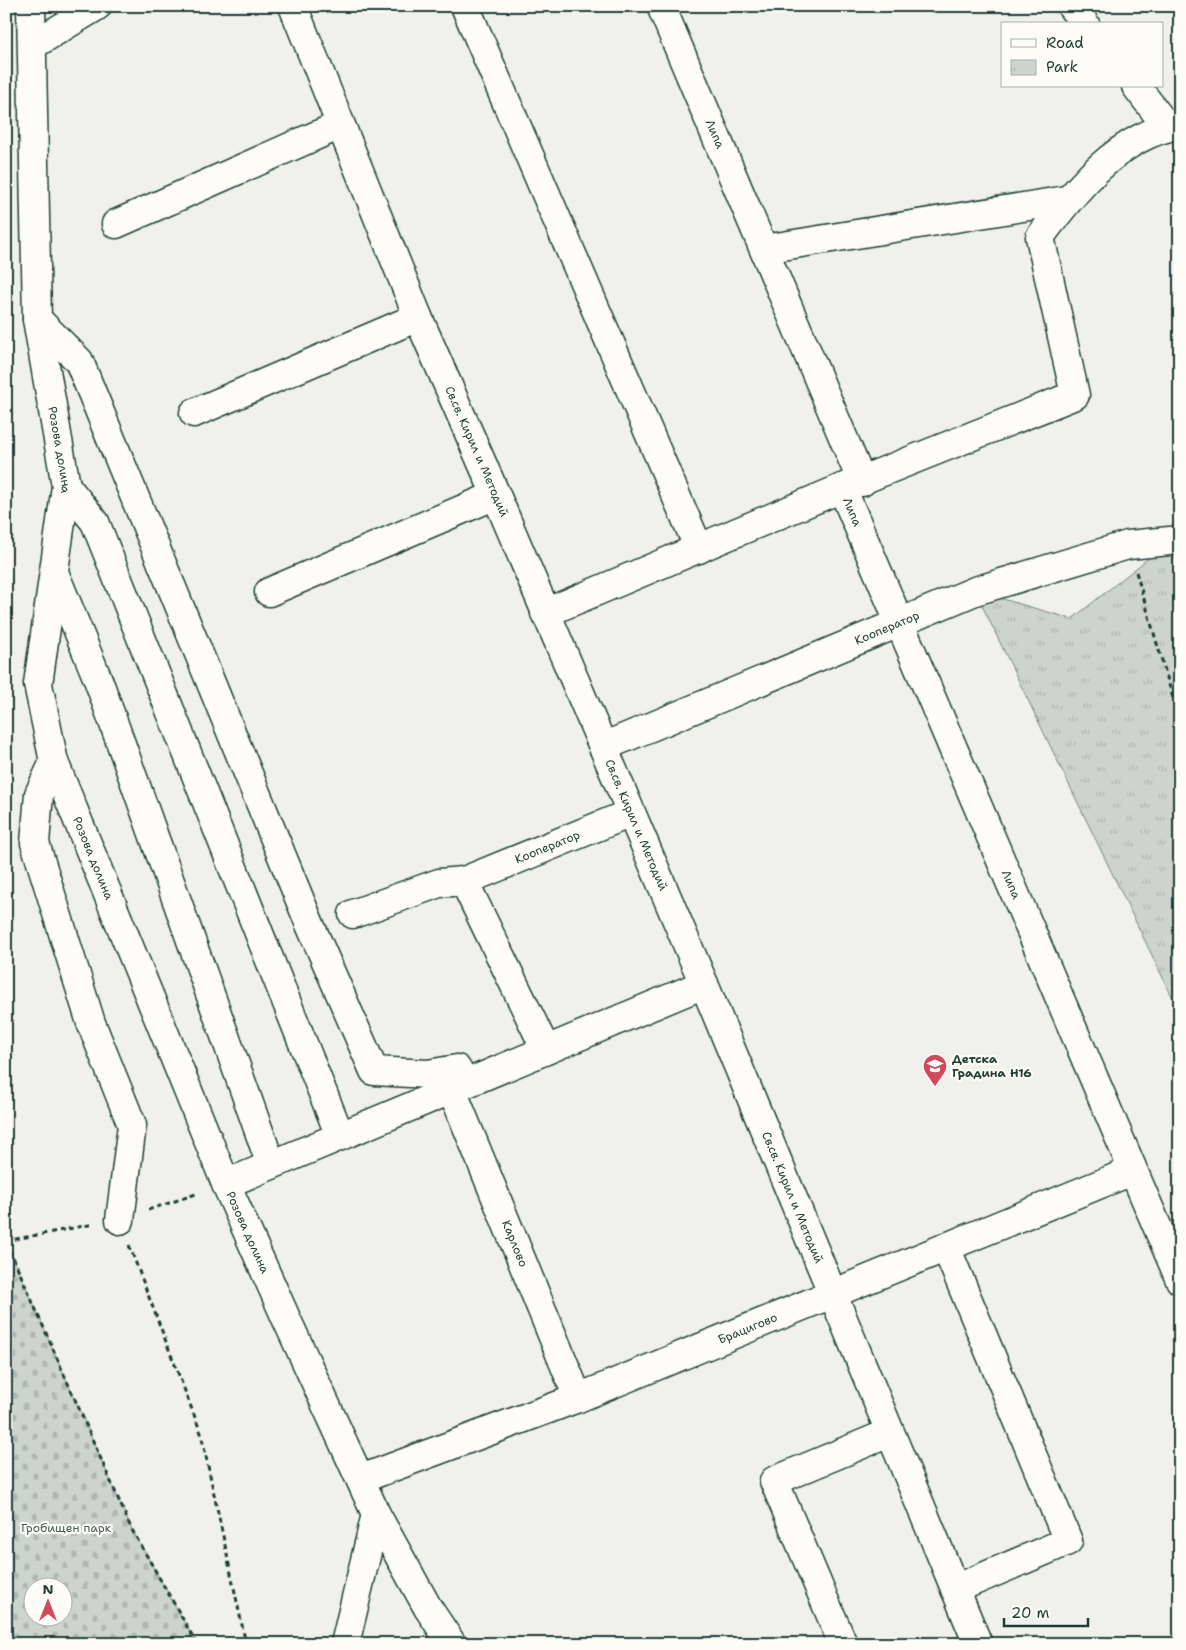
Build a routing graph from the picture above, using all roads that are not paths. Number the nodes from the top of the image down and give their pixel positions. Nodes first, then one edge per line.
1 (31, 6) edge
2 (97, 6) edge
3 (292, 6) edge
4 (465, 6) edge
5 (661, 6) edge
6 (1071, 6) edge
7 (1083, 22) edge
8 (33, 45) junction
9 (1137, 88) edge
10 (340, 125) junction
11 (1170, 127) edge
12 (1066, 200) junction
13 (116, 224) dead end
14 (764, 249) junction
15 (418, 317) junction
16 (37, 318) junction
17 (194, 412) dead end
18 (852, 485) junction
19 (66, 486) junction
20 (496, 495) junction
21 (1180, 540) edge
22 (699, 549) junction
23 (54, 570) junction
24 (269, 592) dead end
25 (545, 612) junction
26 (898, 622) junction
27 (602, 747) junction
28 (54, 762) junction
29 (631, 813) junction
30 (464, 881) junction
31 (353, 914) dead end
32 (704, 984) junction
33 (546, 1050) junction
34 (458, 1087) junction
35 (340, 1136) junction
36 (271, 1165) junction
37 (1132, 1170) junction
38 (226, 1184) junction
39 (120, 1220) road end
40 (946, 1247) junction
41 (1180, 1280) edge
42 (833, 1293) junction
43 (578, 1398) junction
44 (890, 1433) junction
45 (361, 1479) junction
46 (376, 1514) junction
47 (955, 1589) junction
48 (345, 1644) edge
49 (452, 1644) edge
50 (843, 1644) edge
51 (978, 1644) edge

1 - 8 street, Розова долина
2 - 8 street
3 - 10 street, Св.св. Кирил и Методий
4 - 22 street
5 - 14 street, Липа
6 - 7 street
8 - 16 street, Розова долина
9 - 11 street
10 - 13 street
10 - 15 street, Св.св. Кирил и Методий
11 - 12 street
12 - 14 street
12 - 18 street
14 - 18 street, Липа
15 - 17 street
15 - 20 street, Св.св. Кирил и Методий
16 - 19 street, Розова долина
16 - 34 street
18 - 22 street
18 - 26 street, Липа
19 - 23 street, Розова долина
19 - 35 street
20 - 24 street
20 - 25 street, Св.св. Кирил и Методий
21 - 26 street, Кооператор
22 - 25 street
23 - 28 street, Розова долина
23 - 36 street
25 - 27 street, Св.св. Кирил и Методий
26 - 27 street, Кооператор
26 - 37 street, Липа
27 - 29 street, Св.св. Кирил и Методий
28 - 38 street, Розова долина
28 - 39 street
29 - 30 street, Кооператор
29 - 32 street, Св.св. Кирил и Методий
30 - 31 street, Кооператор
30 - 33 street
32 - 33 street
32 - 42 street, Св.св. Кирил и Методий
33 - 34 street
34 - 35 street
34 - 43 street, Карлово
35 - 36 street
36 - 38 street
37 - 40 street, Брацигово
37 - 41 street, Липа
38 - 45 street, Розова долина
40 - 42 street, Брацигово
40 - 47 street
42 - 43 street, Брацигово
42 - 44 street, Св.св. Кирил и Методий
43 - 45 street, Брацигово
44 - 47 street, Св.св. Кирил и Методий
44 - 50 street
45 - 46 street, Розова долина
46 - 48 street
46 - 49 street, Розова долина
47 - 51 street, Св.св. Кирил и Методий

